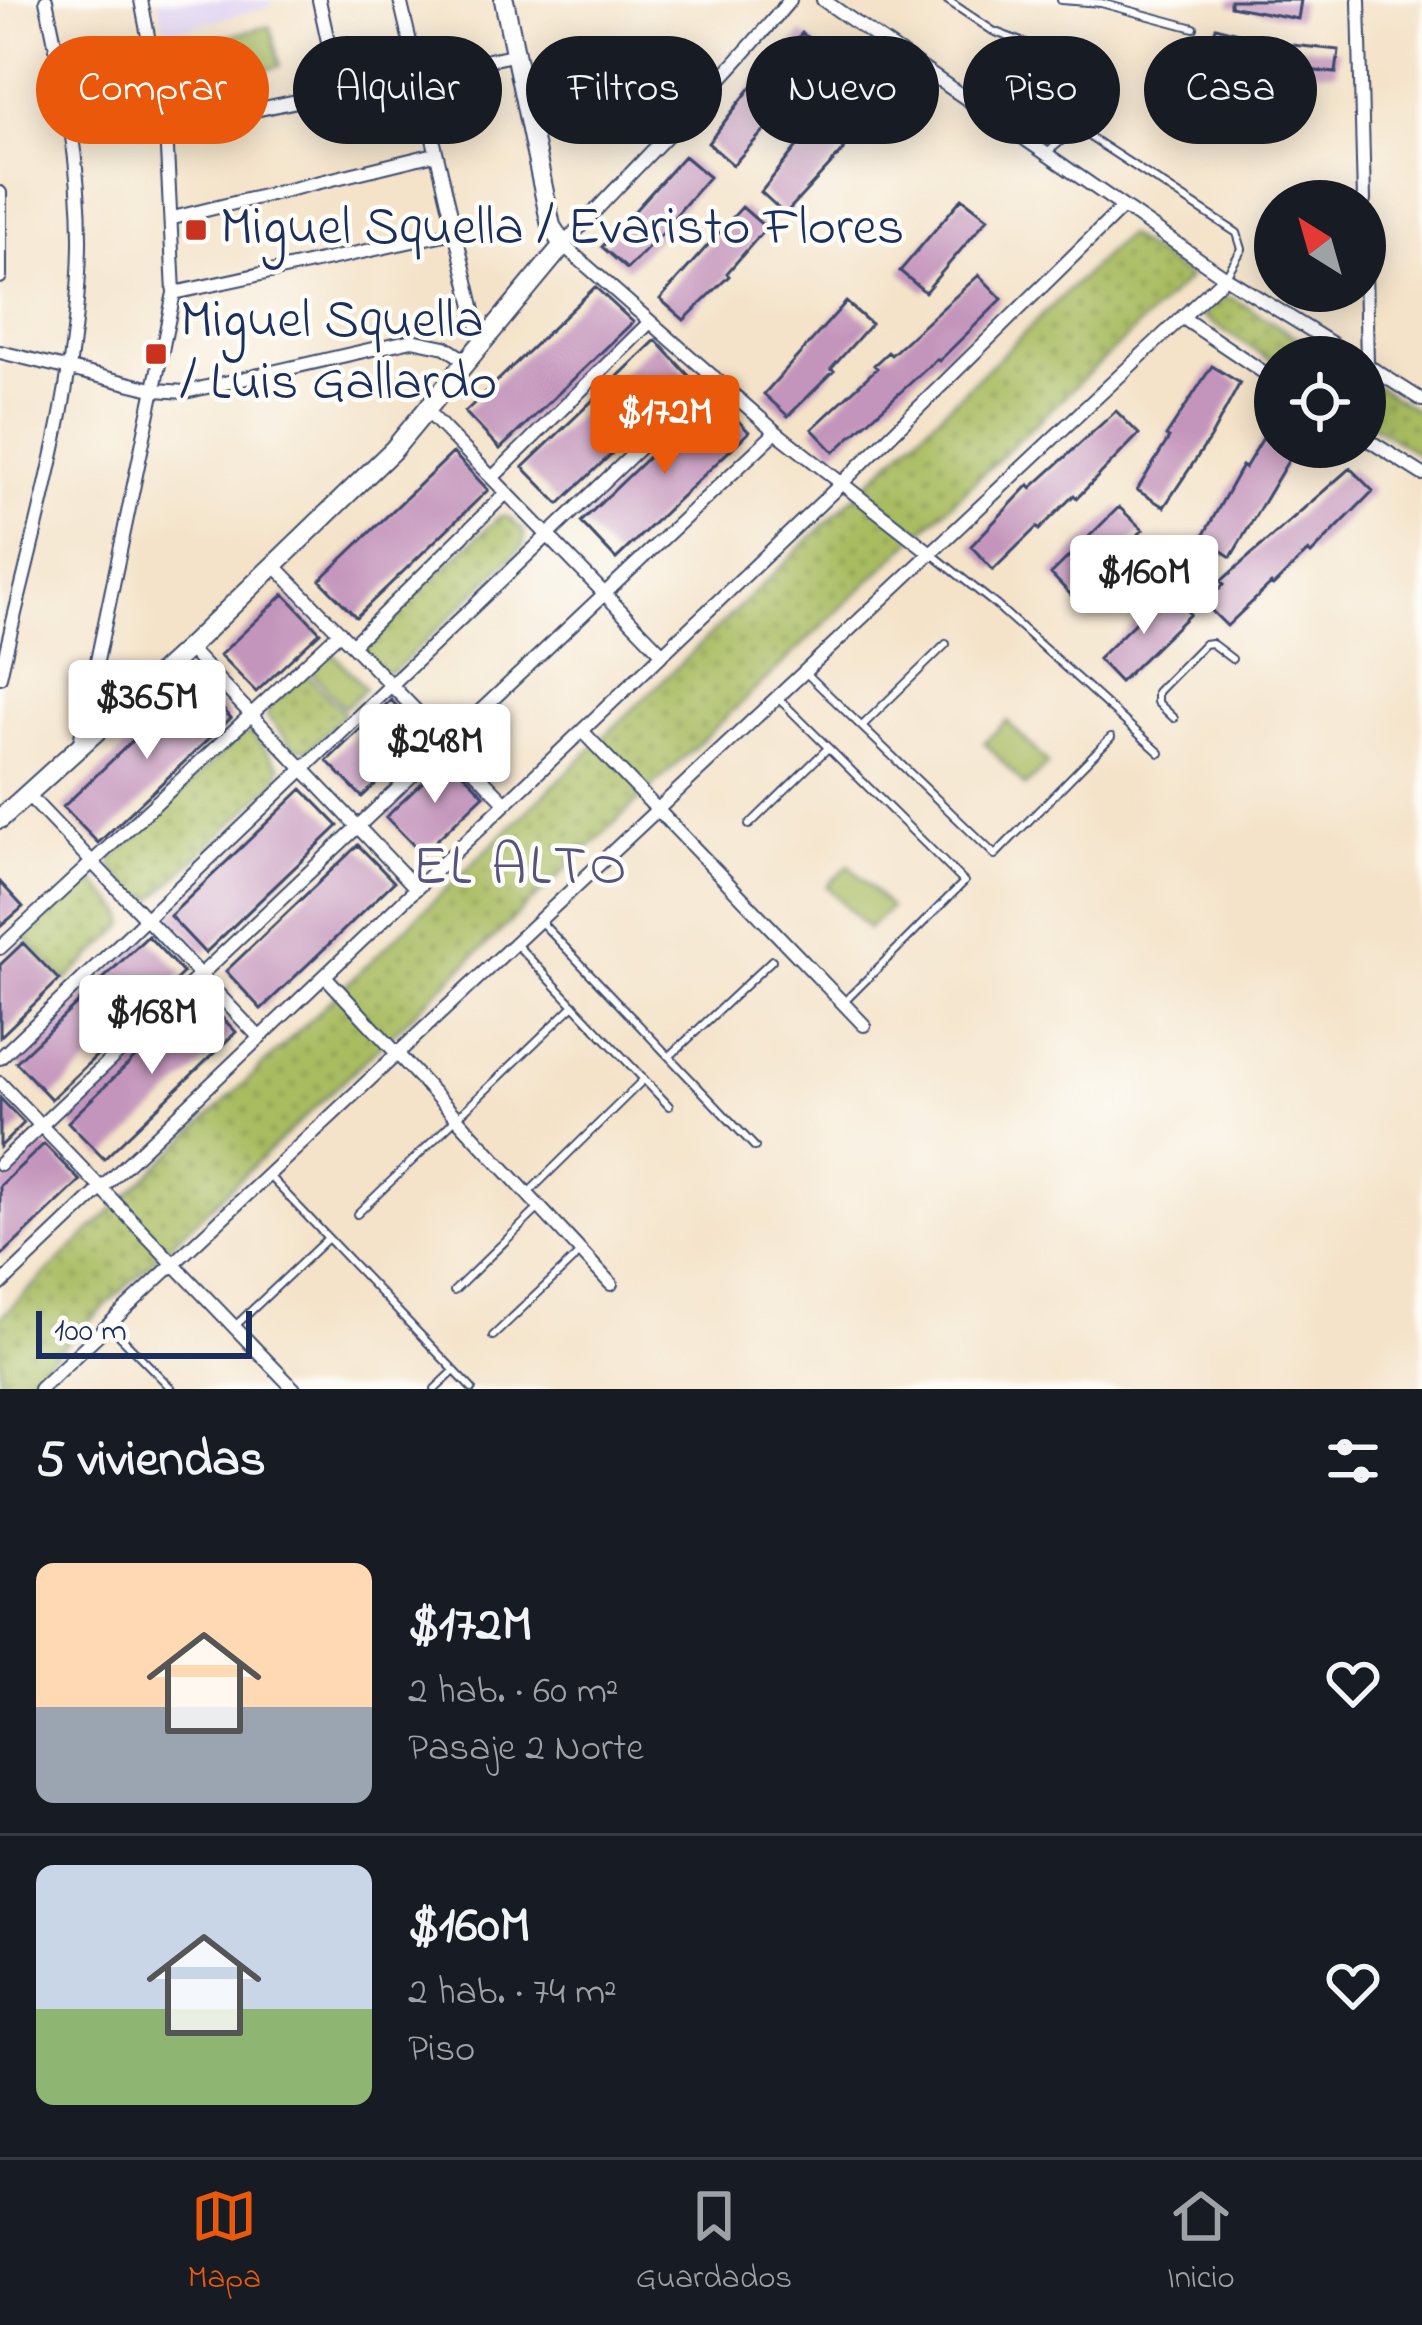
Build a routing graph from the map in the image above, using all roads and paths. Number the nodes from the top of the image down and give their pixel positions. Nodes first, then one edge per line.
1 (46, 0) edge
2 (141, 0) edge
3 (319, 0) edge
4 (400, 0) edge
5 (504, 0) edge
6 (790, 0) edge
7 (823, 0) edge
8 (946, 0) edge
9 (1061, 0) edge
10 (1360, 0) edge
11 (1194, 28) dead end
12 (148, 36) edge
13 (327, 36) edge
14 (408, 36) edge
15 (1004, 36) edge
16 (517, 54) junction
17 (502, 57) edge
18 (167, 144) edge
19 (433, 144) edge
20 (435, 154) junction
21 (1045, 154) junction
22 (1364, 180) edge
23 (0, 193) edge
24 (1122, 208) junction
25 (172, 218) junction
26 (454, 232) junction
27 (562, 245) junction
28 (0, 277) edge
29 (1225, 278) junction
30 (174, 293) junction
31 (1183, 318) junction
32 (650, 322) junction
33 (1320, 336) edge
34 (481, 340) junction
35 (0, 352) edge
36 (465, 360) junction
37 (1254, 366) edge
38 (69, 368) junction
39 (714, 377) junction
40 (1386, 377) edge
41 (156, 390) junction
42 (1422, 400) edge
43 (427, 411) junction
44 (776, 432) junction
45 (1386, 451) edge
46 (1422, 474) edge
47 (492, 478) junction
48 (841, 484) junction
49 (506, 493) junction
50 (546, 534) junction
51 (932, 554) junction
52 (274, 565) junction
53 (605, 594) junction
54 (6, 619) edge
55 (340, 632) junction
56 (946, 644) dead end
57 (352, 645) junction
58 (188, 648) junction
59 (663, 654) junction
60 (1232, 659) dead end
61 (806, 673) junction
62 (0, 677) edge
63 (391, 685) junction
64 (778, 699) junction
65 (250, 713) junction
66 (1174, 718) dead end
67 (863, 726) junction
68 (582, 731) junction
69 (1112, 737) dead end
70 (447, 742) junction
71 (79, 748) junction
72 (828, 748) junction
73 (1160, 753) dead end
74 (303, 768) junction
75 (28, 795) junction
76 (506, 803) junction
77 (658, 811) junction
78 (0, 819) edge
79 (749, 825) dead end
80 (358, 826) junction
81 (92, 862) junction
82 (416, 888) junction
83 (146, 919) junction
84 (540, 921) junction
85 (516, 944) junction
86 (0, 948) edge
87 (772, 960) dead end
88 (200, 975) junction
89 (325, 976) junction
90 (843, 1003) junction
91 (574, 1005) junction
92 (864, 1025) dead end
93 (260, 1038) junction
94 (397, 1055) junction
95 (669, 1057) junction
96 (0, 1058) edge
97 (644, 1079) junction
98 (0, 1083) edge
99 (669, 1106) dead end
100 (456, 1118) junction
101 (41, 1126) junction
102 (754, 1147) dead end
103 (0, 1164) edge
104 (268, 1176) junction
105 (101, 1189) junction
106 (527, 1194) junction
107 (540, 1208) junction
108 (357, 1214) dead end
109 (328, 1238) junction
110 (581, 1252) junction
111 (173, 1265) junction
112 (611, 1284) dead end
113 (0, 1285) edge
114 (454, 1291) dead end
115 (110, 1324) junction
116 (234, 1328) junction
117 (493, 1336) dead end
118 (454, 1370) junction
119 (40, 1389) edge
120 (172, 1389) edge
121 (294, 1389) edge
122 (435, 1389) edge
123 (472, 1389) edge

1 - 38 street
2 - 12 street
3 - 13 street
4 - 14 street
5 - 16 street
6 - 27 street
7 - 21 street
8 - 15 lane
9 - 11 lane
10 - 22 street
16 - 17 street
16 - 27 street
18 - 25 street
19 - 20 street
20 - 25 street
20 - 26 street
21 - 24 street
21 - 29 lane
23 - 28 street
24 - 29 street
24 - 48 street
25 - 30 street
26 - 30 street
26 - 34 street
27 - 32 street
27 - 34 street
29 - 31 street
29 - 33 street
30 - 41 street
31 - 37 street
31 - 51 street
32 - 39 street
32 - 47 street
34 - 36 street
35 - 38 street
36 - 41 street
36 - 43 street
38 - 41 street
38 - 54 street
39 - 44 street
39 - 50 street
40 - 42 street
41 - 71 street
43 - 47 street
43 - 52 street
44 - 48 street
44 - 53 street
45 - 46 street
47 - 49 street
48 - 51 street
48 - 59 street
49 - 50 street
49 - 57 street
50 - 53 street
50 - 63 street
51 - 61 street
51 - 73 lane
52 - 55 street
52 - 58 street
53 - 59 street
53 - 70 street
54 - 62 street
55 - 57 street
55 - 65 street
56 - 67 lane
57 - 63 street
58 - 65 street
58 - 71 street
59 - 68 street
60 - 66 lane
61 - 64 street
61 - 67 lane
63 - 70 street
63 - 74 street
64 - 72 lane
64 - 77 street
65 - 74 street
65 - 81 street
67 - 69 lane
68 - 76 street
68 - 77 street
70 - 76 street
70 - 80 street
71 - 75 street
72 - 79 lane
72 - 90 lane
74 - 80 street
74 - 83 street
75 - 78 street
75 - 81 street
76 - 82 street
77 - 84 street
77 - 90 street
80 - 82 street
80 - 88 street
81 - 83 street
81 - 86 street
82 - 89 street
83 - 88 street
83 - 96 street
84 - 85 street
84 - 95 lane
85 - 91 lane
85 - 94 street
87 - 95 lane
88 - 93 street
88 - 101 street
89 - 93 street
89 - 94 street
90 - 92 street
91 - 97 lane
91 - 100 lane
93 - 105 street
94 - 100 street
94 - 104 street
95 - 102 lane
97 - 99 lane
97 - 106 lane
98 - 101 street
100 - 106 street
100 - 108 lane
101 - 103 street
101 - 105 street
104 - 109 lane
104 - 111 street
105 - 111 street
105 - 113 street
106 - 107 street
107 - 110 street
107 - 114 lane
109 - 116 lane
109 - 118 lane
110 - 112 street
110 - 117 lane
111 - 115 street
111 - 116 street
115 - 119 street
115 - 120 lane
116 - 121 street
118 - 122 lane
118 - 123 lane

